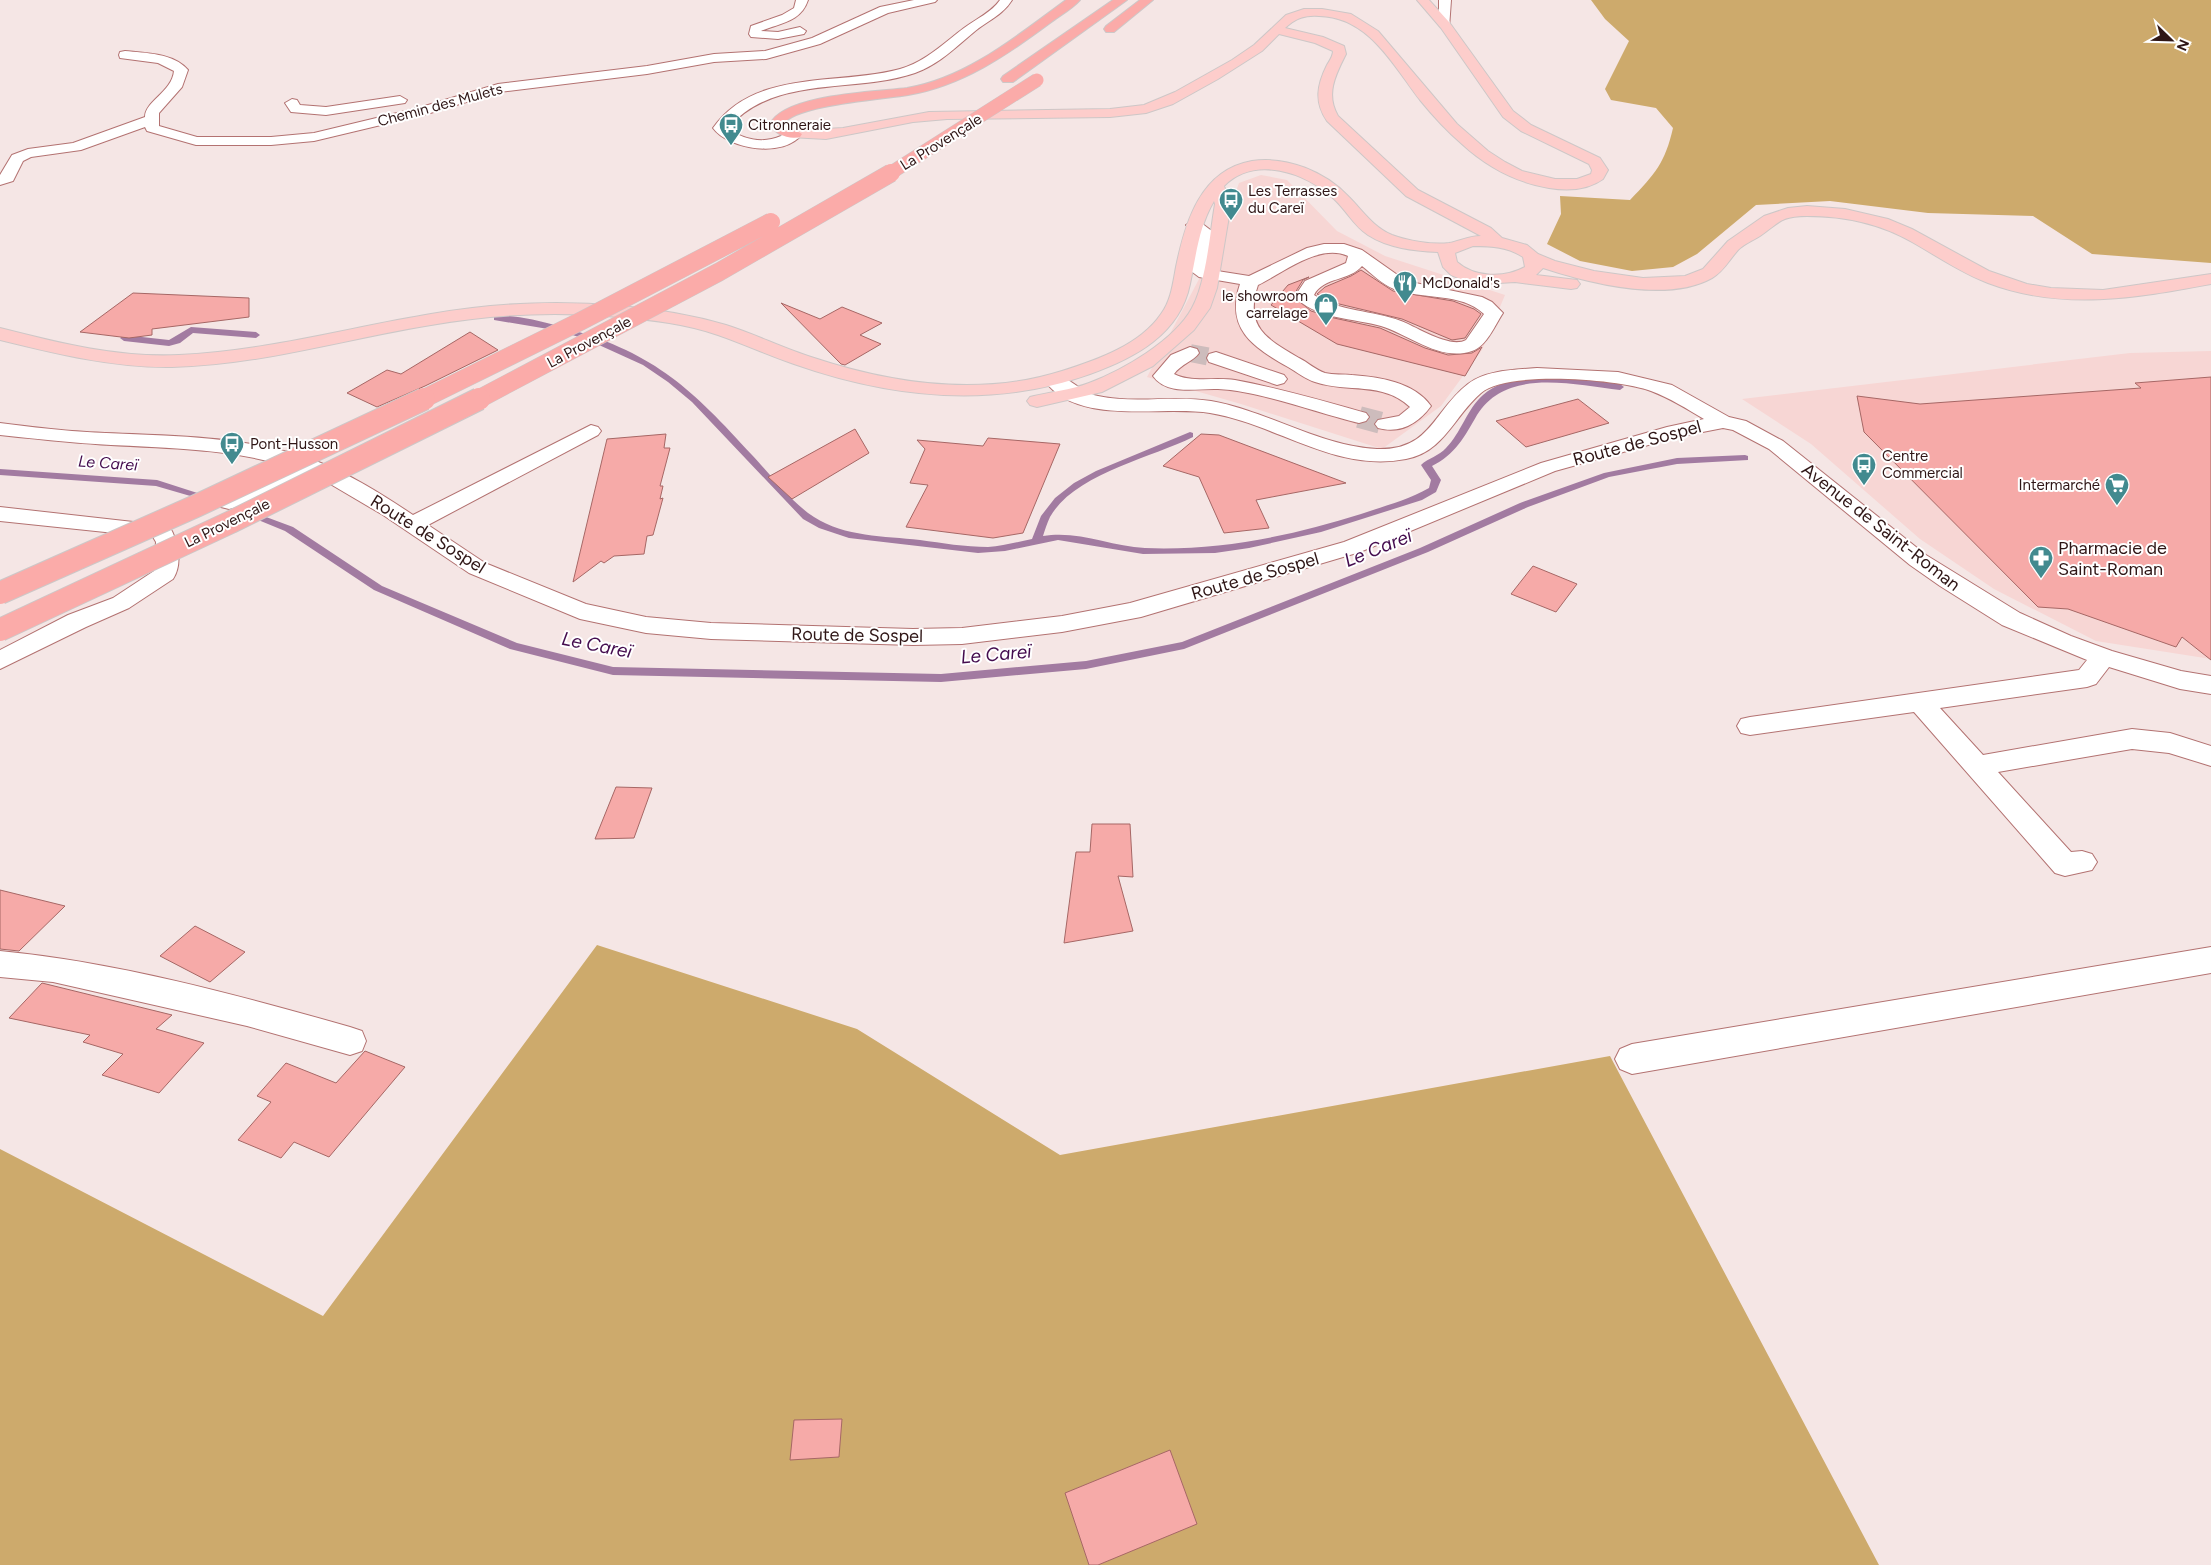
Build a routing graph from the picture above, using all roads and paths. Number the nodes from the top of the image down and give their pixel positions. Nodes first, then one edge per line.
1 (802, 0) edge
2 (931, 0) edge
3 (1006, 0) edge
4 (1074, 0) edge
5 (1121, 0) edge
6 (1147, 0) edge
7 (1423, 0) edge
8 (1445, 0) edge
9 (1445, 25) junction
10 (811, 27) dead end
11 (1278, 30) junction
12 (1099, 37) dead end
13 (125, 55) dead end
14 (1041, 78) dead end
15 (498, 88) junction
16 (292, 103) dead end
17 (152, 119) junction
18 (795, 134) junction
19 (0, 180) edge
20 (1318, 181) junction
21 (1216, 186) junction
22 (1329, 208) dead end
23 (1464, 221) junction
24 (1344, 224) dead end
25 (1194, 225) junction
26 (1756, 231) junction
27 (1496, 241) junction
28 (1454, 252) junction
29 (1356, 254) junction
30 (1748, 256) dead end
31 (1532, 258) junction
32 (1210, 275) junction
33 (1519, 278) junction
34 (2211, 279) edge
35 (1725, 281) dead end
36 (1250, 282) junction
37 (0, 334) edge
38 (775, 352) junction
39 (1190, 353) tunnel mouth
40 (1216, 358) tunnel mouth
41 (1054, 380) junction
42 (1316, 384) junction
43 (1072, 393) junction
44 (1359, 417) tunnel mouth
45 (1723, 422) junction
46 (1385, 424) tunnel mouth
47 (0, 429) edge
48 (1281, 429) junction
49 (591, 431) dead end
50 (309, 466) junction
51 (0, 514) edge
52 (412, 524) junction
53 (161, 531) junction
54 (0, 594) edge
55 (0, 630) edge
56 (2103, 657) junction
57 (0, 661) edge
58 (2211, 685) edge
59 (1921, 702) junction
60 (1750, 726) dead end
61 (2211, 756) edge
62 (1976, 766) junction
63 (2082, 862) dead end
64 (2211, 960) edge
65 (0, 964) edge
66 (350, 1041) dead end
67 (1632, 1059) dead end

1 - 10 street
2 - 15 street, Chemin des Mulets
3 - 18 street
4 - 18 highway
5 - 54 highway, La Provençale, bridge
6 - 12 highway
7 - 9 main road
8 - 9 street
9 - 11 main road
11 - 18 main road
11 - 23 main road
13 - 17 street
14 - 55 highway, La Provençale, bridge
15 - 16 street
15 - 17 street, Chemin des Mulets
17 - 19 street
20 - 21 main road
20 - 22 main road
20 - 28 main road
21 - 25 main road
21 - 32 main road
23 - 27 main road
23 - 28 main road
24 - 28 main road
25 - 32 street
25 - 41 main road
26 - 30 main road
26 - 31 main road
26 - 34 main road
27 - 28 main road
27 - 31 main road
28 - 33 main road
29 - 29 street
29 - 36 street
31 - 33 main road
32 - 36 street
32 - 43 main road
33 - 35 main road
36 - 42 street
37 - 38 main road
38 - 41 main road
38 - 43 main road
39 - 42 street
40 - 42 street
41 - 43 street
42 - 44 street
42 - 46 street
42 - 48 street
43 - 48 street
45 - 48 street
45 - 52 street, Route de Sospel
45 - 56 street, Avenue de Saint-Roman
47 - 50 street, Route de Sospel
49 - 52 street
50 - 52 street, Route de Sospel
50 - 53 street
51 - 53 street
53 - 57 street
56 - 58 street, Avenue de Saint-Roman
56 - 59 street
59 - 60 street
59 - 62 street
61 - 62 street
62 - 63 street
64 - 67 street
65 - 66 street

